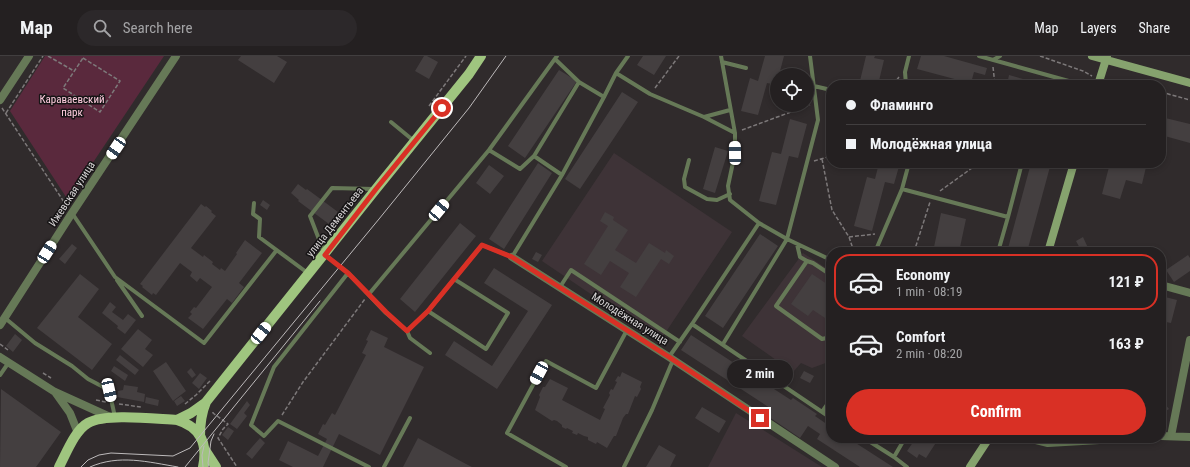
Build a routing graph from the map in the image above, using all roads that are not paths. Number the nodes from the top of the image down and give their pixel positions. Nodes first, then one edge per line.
1 (29, 56) edge
2 (176, 56) edge
3 (481, 56) edge
4 (628, 56) edge
5 (721, 56) edge
6 (810, 56) edge
7 (909, 56) edge
8 (979, 56) edge
9 (1000, 56) edge
10 (1092, 56) edge
11 (556, 57) edge
12 (1106, 58) edge
13 (993, 60) junction
14 (722, 62) junction
15 (746, 68) dead end
16 (812, 68) edge
17 (616, 73) junction
18 (906, 80) edge
19 (1065, 80) edge
20 (1099, 80) edge
21 (579, 82) junction
22 (1190, 83) edge
23 (814, 86) joint
24 (826, 89) edge
25 (604, 97) junction
26 (0, 100) edge
27 (730, 110) junction
28 (704, 117) junction
29 (391, 122) dead end
30 (735, 133) junction
31 (415, 142) junction
32 (488, 150) junction
33 (534, 156) junction
34 (689, 160) dead end
35 (908, 168) edge
36 (1021, 168) edge
37 (1073, 168) edge
38 (562, 175) junction
39 (376, 189) junction
40 (902, 189) junction
41 (730, 194) junction
42 (254, 203) dead end
43 (72, 213) junction
44 (1008, 217) junction
45 (759, 223) junction
46 (787, 239) junction
47 (797, 244) junction
48 (878, 247) edge
49 (999, 247) edge
50 (1050, 247) edge
51 (276, 250) junction
52 (325, 255) junction
53 (512, 257) junction
54 (826, 258) edge
55 (807, 261) junction
56 (826, 272) edge
57 (348, 273) junction
58 (309, 274) junction
59 (115, 277) junction
60 (454, 279) junction
61 (1166, 286) edge
62 (560, 287) junction
63 (1190, 293) edge
64 (369, 294) junction
65 (428, 311) junction
66 (142, 316) dead end
67 (5, 318) junction
68 (692, 324) junction
69 (0, 326) edge
70 (627, 330) junction
71 (407, 331) junction
72 (826, 338) edge
73 (1190, 340) edge
74 (680, 342) junction
75 (723, 344) junction
76 (430, 353) dead end
77 (0, 357) edge
78 (671, 358) junction
79 (9, 362) junction
80 (0, 374) edge
81 (55, 392) junction
82 (206, 402) junction
83 (826, 406) edge
84 (822, 412) junction
85 (826, 415) edge
86 (113, 417) junction
87 (410, 418) dead end
88 (177, 420) junction
89 (78, 433) junction
90 (200, 436) junction
91 (1166, 436) edge
92 (1171, 436) junction
93 (1190, 437) edge
94 (872, 443) edge
95 (902, 443) edge
96 (986, 443) edge
97 (205, 450) junction
98 (894, 457) junction
99 (59, 467) edge
100 (203, 467) edge
101 (216, 467) edge
102 (369, 467) edge
103 (384, 467) edge
104 (566, 467) edge
105 (624, 467) edge
106 (835, 467) edge
107 (907, 467) edge
108 (970, 467) edge

1 - 26 street
2 - 43 street, Ижевская улица
3 - 31 main road, улица Дементьева
4 - 17 lane
5 - 14 lane
6 - 16 lane
7 - 18 lane
8 - 13 lane
9 - 13 lane
10 - 12 street
11 - 21 lane
11 - 32 lane
12 - 20 street
12 - 22 street
13 - 19 lane
14 - 15 lane
14 - 27 lane
17 - 25 lane
17 - 28 lane
21 - 25 lane
21 - 33 lane
23 - 24 lane
23 - 46 lane
25 - 38 lane
27 - 28 lane
27 - 30 lane
28 - 30 lane
29 - 31 lane
30 - 41 lane
31 - 39 main road, улица Дементьева
32 - 33 lane
32 - 64 lane
33 - 38 lane
34 - 41 lane
35 - 40 lane
36 - 44 lane
37 - 50 street
38 - 53 lane
39 - 52 main road, улица Дементьева
39 - 52 lane
40 - 44 lane
40 - 48 lane
41 - 45 lane
42 - 51 lane
43 - 59 lane
43 - 67 street, Ижевская улица
44 - 49 lane
45 - 46 lane
45 - 68 lane
46 - 47 lane
46 - 75 lane
47 - 54 lane
47 - 55 lane
51 - 58 lane
51 - 59 lane
52 - 57 lane
52 - 58 main road, улица Дементьева
53 - 60 lane
53 - 62 street, Молодёжная улица
55 - 56 lane
55 - 72 lane
57 - 64 lane
57 - 102 lane
58 - 82 main road, улица Дементьева
59 - 66 lane
60 - 65 lane
60 - 65 lane
61 - 63 street
62 - 70 street, Молодёжная улица
62 - 74 lane
64 - 71 lane
65 - 71 lane
67 - 69 street, Ижевская улица
67 - 86 lane
68 - 74 lane
68 - 75 lane
70 - 78 street, Молодёжная улица
70 - 104 lane
71 - 76 lane
73 - 92 street
74 - 78 lane
75 - 84 lane
77 - 79 street
78 - 105 lane
78 - 106 street, Молодёжная улица
79 - 80 lane
79 - 81 street
81 - 86 street
81 - 89 street
82 - 88 main road, улица Дементьева
82 - 90 main road, улица Дементьева
83 - 84 lane
84 - 85 lane
86 - 88 main road, улица Дементьева
86 - 89 main road, улица Дементьева
87 - 103 lane
88 - 90 main road, улица Дементьева
89 - 99 main road, улица Дементьева
90 - 97 main road, улица Дементьева
91 - 92 street
92 - 93 street
94 - 98 lane
95 - 98 lane
96 - 108 street
97 - 100 main road, улица Дементьева
97 - 101 main road
98 - 107 lane

